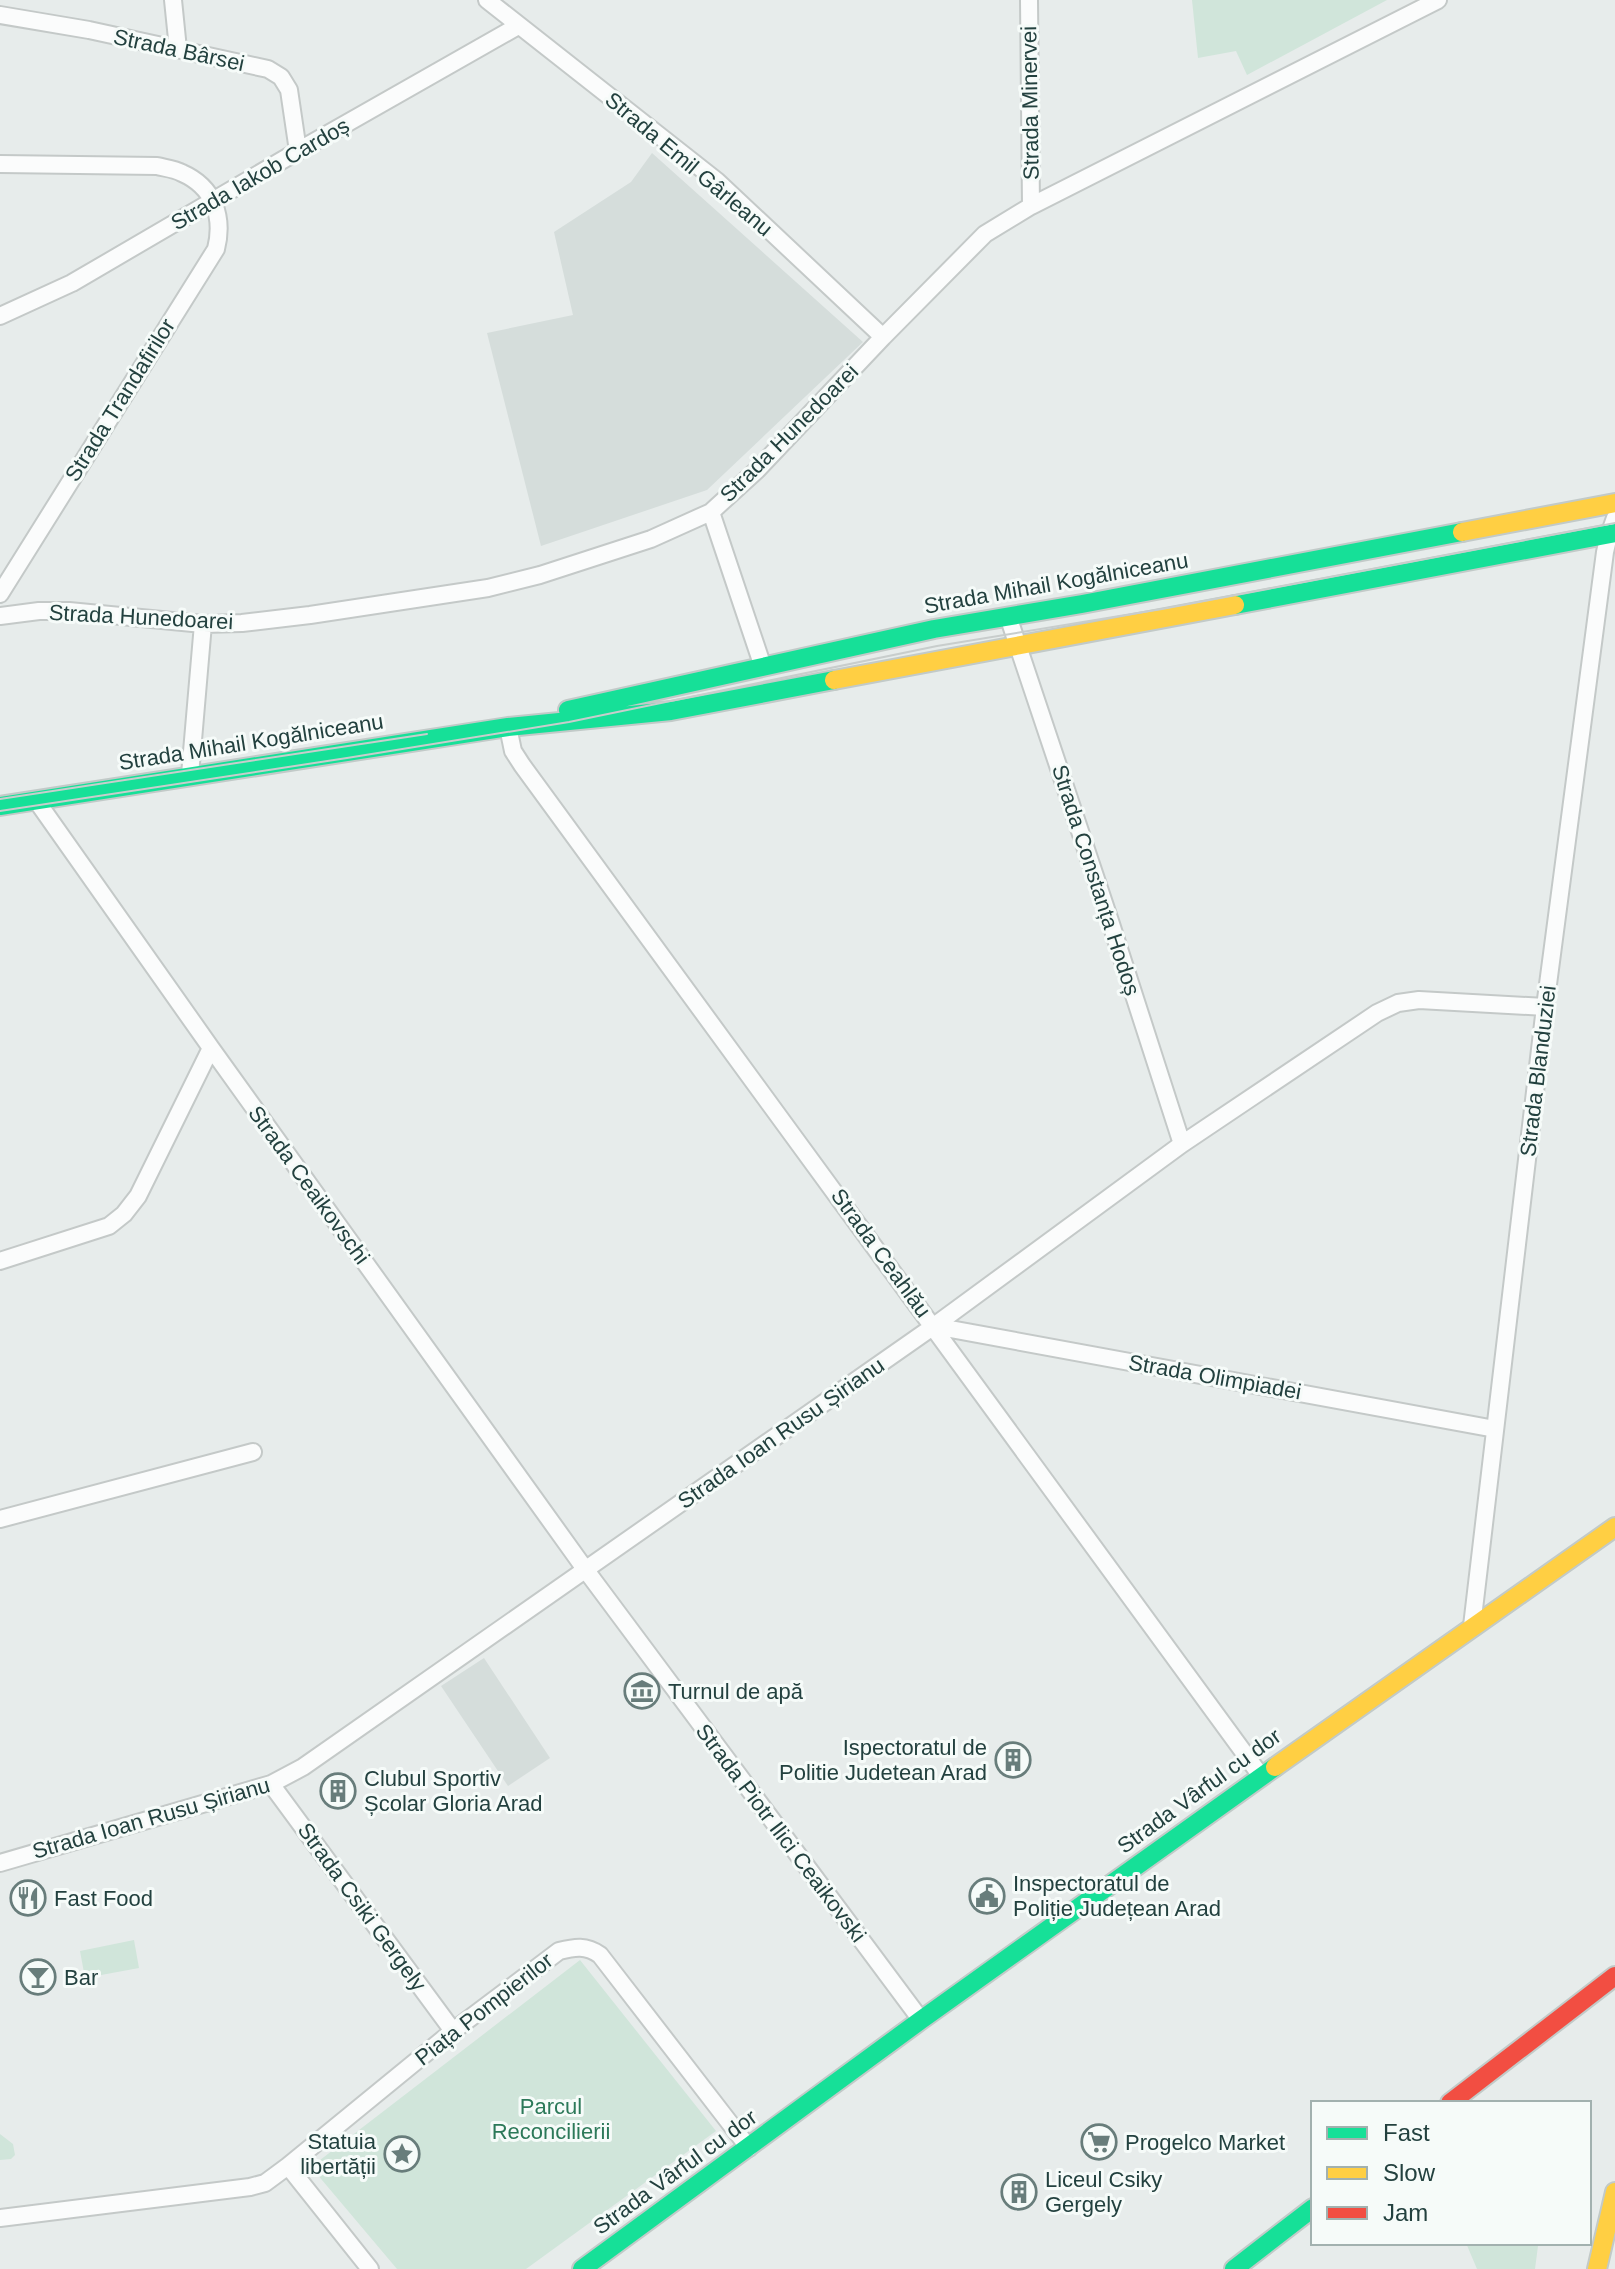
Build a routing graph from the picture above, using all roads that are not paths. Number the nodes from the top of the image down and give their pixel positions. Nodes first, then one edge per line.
1 (173, 0) edge
2 (487, 0) edge
3 (1029, 0) edge
4 (1438, 0) edge
5 (0, 15) edge
6 (518, 26) junction
7 (178, 49) junction
8 (298, 151) junction
9 (0, 164) edge
10 (213, 201) junction
11 (1031, 206) junction
12 (0, 316) edge
13 (883, 337) junction
14 (1615, 503) edge
15 (711, 512) junction
16 (1613, 529) edge
17 (0, 594) edge
18 (0, 616) edge
19 (1008, 616) junction
20 (203, 624) junction
21 (1018, 645) junction
22 (763, 667) junction
23 (508, 727) junction
24 (190, 775) junction
25 (36, 800) junction
26 (0, 806) edge
27 (1545, 1007) junction
28 (211, 1048) junction
29 (1182, 1144) junction
30 (0, 1261) edge
31 (934, 1326) junction
32 (1495, 1429) junction
33 (253, 1452) dead end
34 (0, 1519) edge
35 (1615, 1527) edge
36 (585, 1569) junction
37 (1472, 1626) junction
38 (1261, 1776) junction
39 (271, 1784) junction
40 (0, 1863) edge
41 (1615, 1976) edge
42 (921, 2020) junction
43 (453, 2031) junction
44 (1453, 2101) edge
45 (749, 2148) junction
46 (288, 2166) junction
47 (1615, 2192) edge
48 (1311, 2210) edge
49 (0, 2218) edge
50 (370, 2269) edge
51 (582, 2269) edge
52 (1234, 2269) edge
53 (1597, 2269) edge

1 - 7 street
2 - 6 street, Strada Emil Gârleanu
3 - 11 street, Strada Minervei
4 - 11 street, Strada Hunedoarei
5 - 7 street, Strada Bârsei
6 - 8 street, Strada Iakob Cardoș
6 - 13 street, Strada Emil Gârleanu
7 - 8 street, Strada Bârsei
8 - 10 street, Strada Iakob Cardoș
9 - 10 street
10 - 12 street, Strada Iakob Cardoș
10 - 17 street, Strada Trandafirilor
11 - 13 street, Strada Hunedoarei
13 - 15 street, Strada Hunedoarei
14 - 19 main road, Strada Mihail Kogălniceanu
15 - 20 street, Strada Hunedoarei
15 - 22 street
16 - 21 main road, Strada Mihail Kogălniceanu
16 - 27 street, Strada Blanduziei
18 - 20 street, Strada Hunedoarei
19 - 21 street, Strada Constanța Hodoș
19 - 22 main road, Strada Mihail Kogălniceanu
20 - 24 street
21 - 23 main road, Strada Mihail Kogălniceanu
21 - 29 street, Strada Constanța Hodoș
22 - 23 main road, Strada Mihail Kogălniceanu
23 - 24 main road, Strada Mihail Kogălniceanu
23 - 31 street, Strada Ceahlău
24 - 25 main road, Strada Mihail Kogălniceanu
25 - 26 main road, Strada Mihail Kogălniceanu
25 - 28 street, Strada Ceaikovschi
27 - 29 street, Strada Ioan Rusu Șirianu
27 - 32 street, Strada Blanduziei
28 - 30 street
28 - 36 street, Strada Ceaikovschi
29 - 31 street, Strada Ioan Rusu Șirianu
31 - 32 street, Strada Olimpiadei
31 - 36 street, Strada Ioan Rusu Șirianu
31 - 38 street, Strada Ceahlău
32 - 37 street, Strada Blanduziei
33 - 34 street
35 - 37 main road, Strada Vârful cu dor
36 - 39 street, Strada Ioan Rusu Șirianu
36 - 42 street, Strada Piotr Ilici Ceaikovski
37 - 38 main road, Strada Vârful cu dor
38 - 42 main road, Strada Vârful cu dor
39 - 40 street, Strada Ioan Rusu Șirianu
39 - 43 street, Strada Csiki Gergely
41 - 44 main road
42 - 45 main road, Strada Vârful cu dor
43 - 45 street, Piața Pompierilor
43 - 46 street, Piața Pompierilor
45 - 51 main road, Strada Vârful cu dor
46 - 49 street, Piața Pompierilor
46 - 50 street
47 - 53 main road
48 - 52 main road

